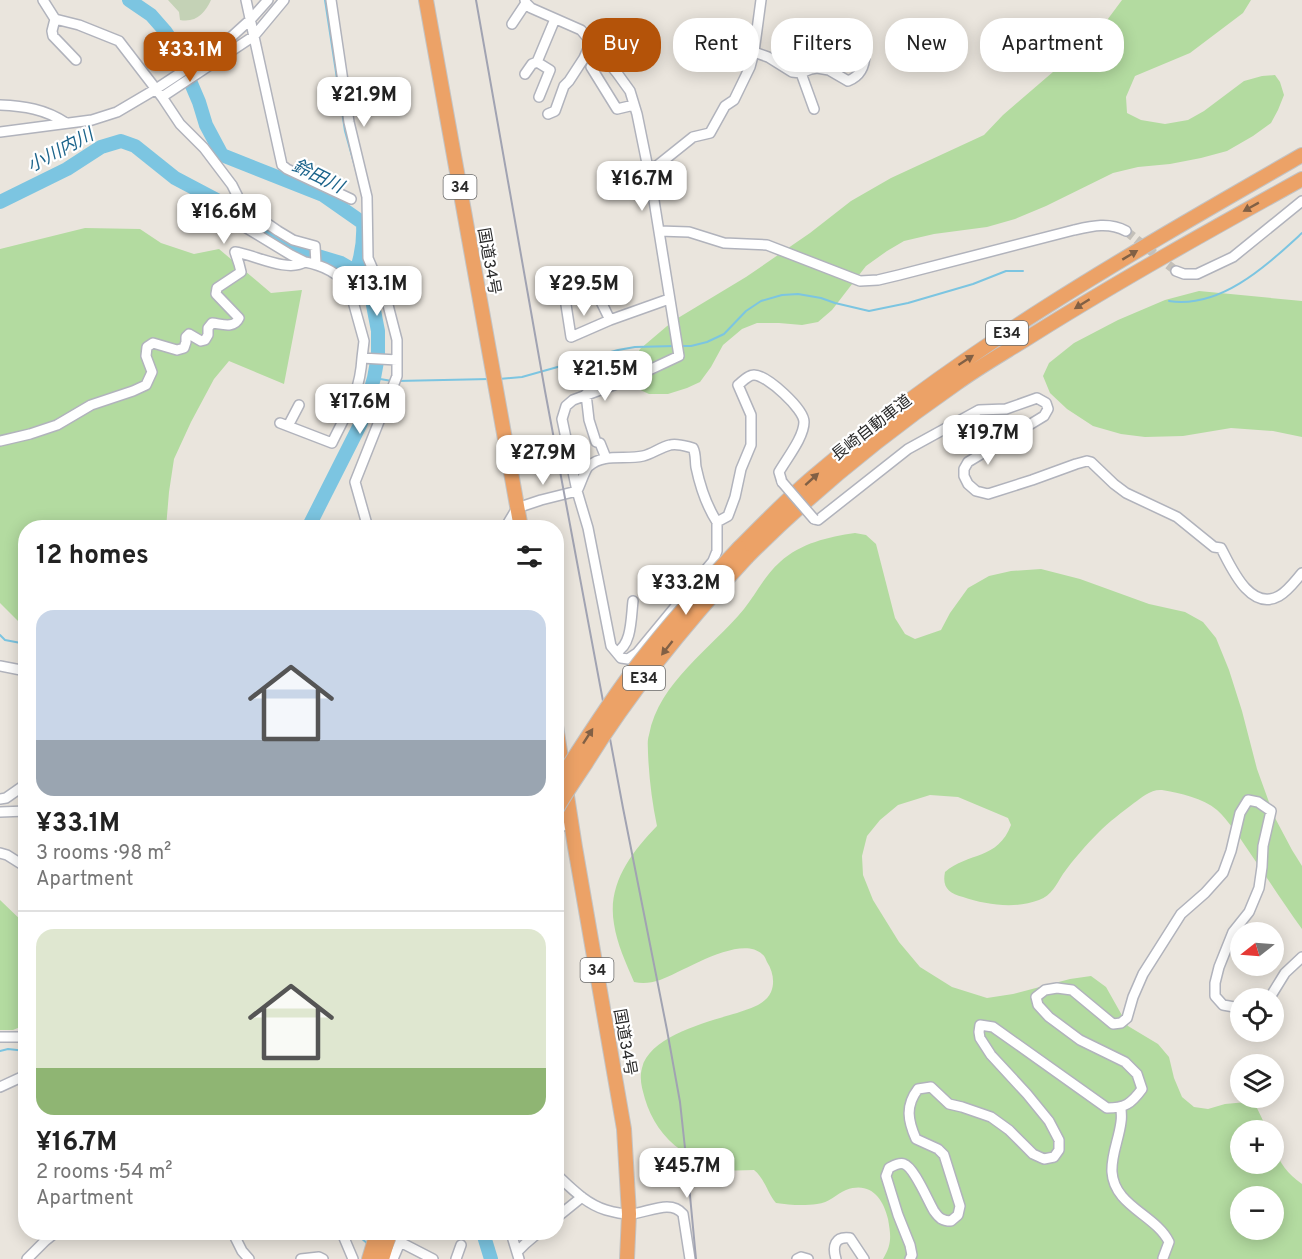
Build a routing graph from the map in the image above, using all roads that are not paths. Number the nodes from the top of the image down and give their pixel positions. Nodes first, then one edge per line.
1 (43, 0) edge
2 (246, 0) edge
3 (268, 0) edge
4 (284, 0) edge
5 (331, 0) edge
6 (426, 0) edge
7 (761, 0) edge
8 (526, 2) edge
9 (278, 5) edge
10 (759, 18) edge
11 (55, 19) junction
12 (251, 19) junction
13 (555, 19) junction
14 (512, 24) dead end
15 (582, 31) edge
16 (254, 36) junction
17 (759, 54) edge
18 (76, 60) dead end
19 (582, 60) edge
20 (537, 62) junction
21 (202, 65) junction
22 (594, 72) edge
23 (616, 72) edge
24 (748, 72) edge
25 (832, 72) edge
26 (860, 72) edge
27 (801, 73) joint
28 (525, 74) dead end
29 (161, 90) junction
30 (538, 97) dead end
31 (0, 105) edge
32 (633, 105) junction
33 (813, 109) dead end
34 (548, 114) dead end
35 (66, 123) junction
36 (0, 132) edge
37 (1302, 155) edge
38 (648, 169) junction
39 (1302, 179) edge
40 (351, 199) dead end
41 (1302, 201) edge
42 (242, 208) junction
43 (659, 231) junction
44 (1126, 231) tunnel mouth
45 (305, 262) junction
46 (316, 264) junction
47 (1176, 271) tunnel mouth
48 (669, 299) junction
49 (610, 320) junction
50 (364, 358) junction
51 (396, 361) junction
52 (586, 394) junction
53 (299, 405) dead end
54 (0, 441) edge
55 (606, 458) junction
56 (577, 491) junction
57 (517, 508) junction
58 (366, 520) edge
59 (510, 520) edge
60 (519, 520) edge
61 (717, 522) junction
62 (743, 552) junction
63 (1302, 573) edge
64 (633, 601) dead end
65 (616, 652) junction
66 (0, 666) edge
67 (18, 669) edge
68 (564, 773) edge
69 (564, 784) edge
70 (18, 790) edge
71 (564, 797) edge
72 (0, 799) edge
73 (18, 811) edge
74 (0, 812) edge
75 (572, 824) junction
76 (564, 826) edge
77 (0, 853) edge
78 (18, 862) edge
79 (1302, 957) edge
80 (1274, 988) edge
81 (1230, 1006) edge
82 (0, 1037) edge
83 (18, 1037) edge
84 (18, 1079) edge
85 (0, 1087) edge
86 (1121, 1108) junction
87 (564, 1181) edge
88 (582, 1197) junction
89 (564, 1212) edge
90 (629, 1214) junction
91 (46, 1240) edge
92 (236, 1240) edge
93 (345, 1240) edge
94 (375, 1240) edge
95 (397, 1240) edge
96 (404, 1240) edge
97 (513, 1240) edge
98 (530, 1240) edge
99 (518, 1256) edge
100 (390, 1258) edge
101 (1163, 1258) edge
102 (27, 1259) edge
103 (249, 1259) edge
104 (301, 1259) edge
105 (323, 1259) edge
106 (353, 1259) edge
107 (369, 1259) edge
108 (433, 1259) edge
109 (627, 1259) edge
110 (690, 1259) edge
111 (797, 1259) edge
112 (808, 1259) edge
113 (836, 1259) edge
114 (864, 1259) edge
115 (910, 1259) edge

1 - 11 street
2 - 12 street
3 - 12 street
4 - 9 street
5 - 51 street
6 - 57 highway, 国道34号 / 34
7 - 10 street
8 - 13 street
8 - 14 street
9 - 16 street
11 - 18 street
11 - 29 street
12 - 16 street
12 - 21 street
13 - 15 street
13 - 20 street
16 - 21 street
16 - 40 street
17 - 27 street
19 - 34 street
20 - 28 street
20 - 30 street
21 - 29 street
21 - 29 street
22 - 32 street
23 - 32 street
24 - 38 street
25 - 26 street
27 - 33 street
29 - 35 street
29 - 42 street
31 - 35 street
32 - 38 street
35 - 36 street
62 -> 37 highway, 長崎自動車道 / E34
38 - 43 street
39 -> 62 highway, 長崎自動車道 / E34
41 - 47 street
42 - 45 street
42 - 46 street
43 - 44 street
43 - 48 street
45 - 46 street
45 - 54 street
46 - 50 street
48 - 49 street
48 - 52 street
49 - 49 street
50 - 51 street
50 - 53 street
51 - 58 street
52 - 55 street
52 - 56 street
55 - 56 street
55 - 61 street
56 - 57 street
56 - 65 street
57 - 59 street
57 - 60 highway, 国道34号 / 34
61 - 63 street, bridge
61 - 65 street
68 -> 62 highway, 長崎自動車道 / E34, bridge
62 -> 71 highway, 長崎自動車道 / E34, bridge
64 - 65 street
66 - 67 street
69 - 75 highway, 国道34号 / 34
70 - 72 street
73 - 74 street
75 - 76 street
75 - 90 highway, 国道34号 / 34
77 - 78 street
79 - 80 street
81 - 86 street
82 - 83 street
84 - 85 street
86 - 101 street
86 - 115 street
87 - 88 street
88 - 89 street
88 - 90 street
90 - 109 highway, 国道34号 / 34
90 - 110 street
91 - 102 street
92 - 103 street
93 - 106 street
94 - 107 highway
95 - 100 highway
96 - 108 street
97 - 99 street
98 - 99 street
104 - 105 street
111 - 112 street
113 - 114 street

